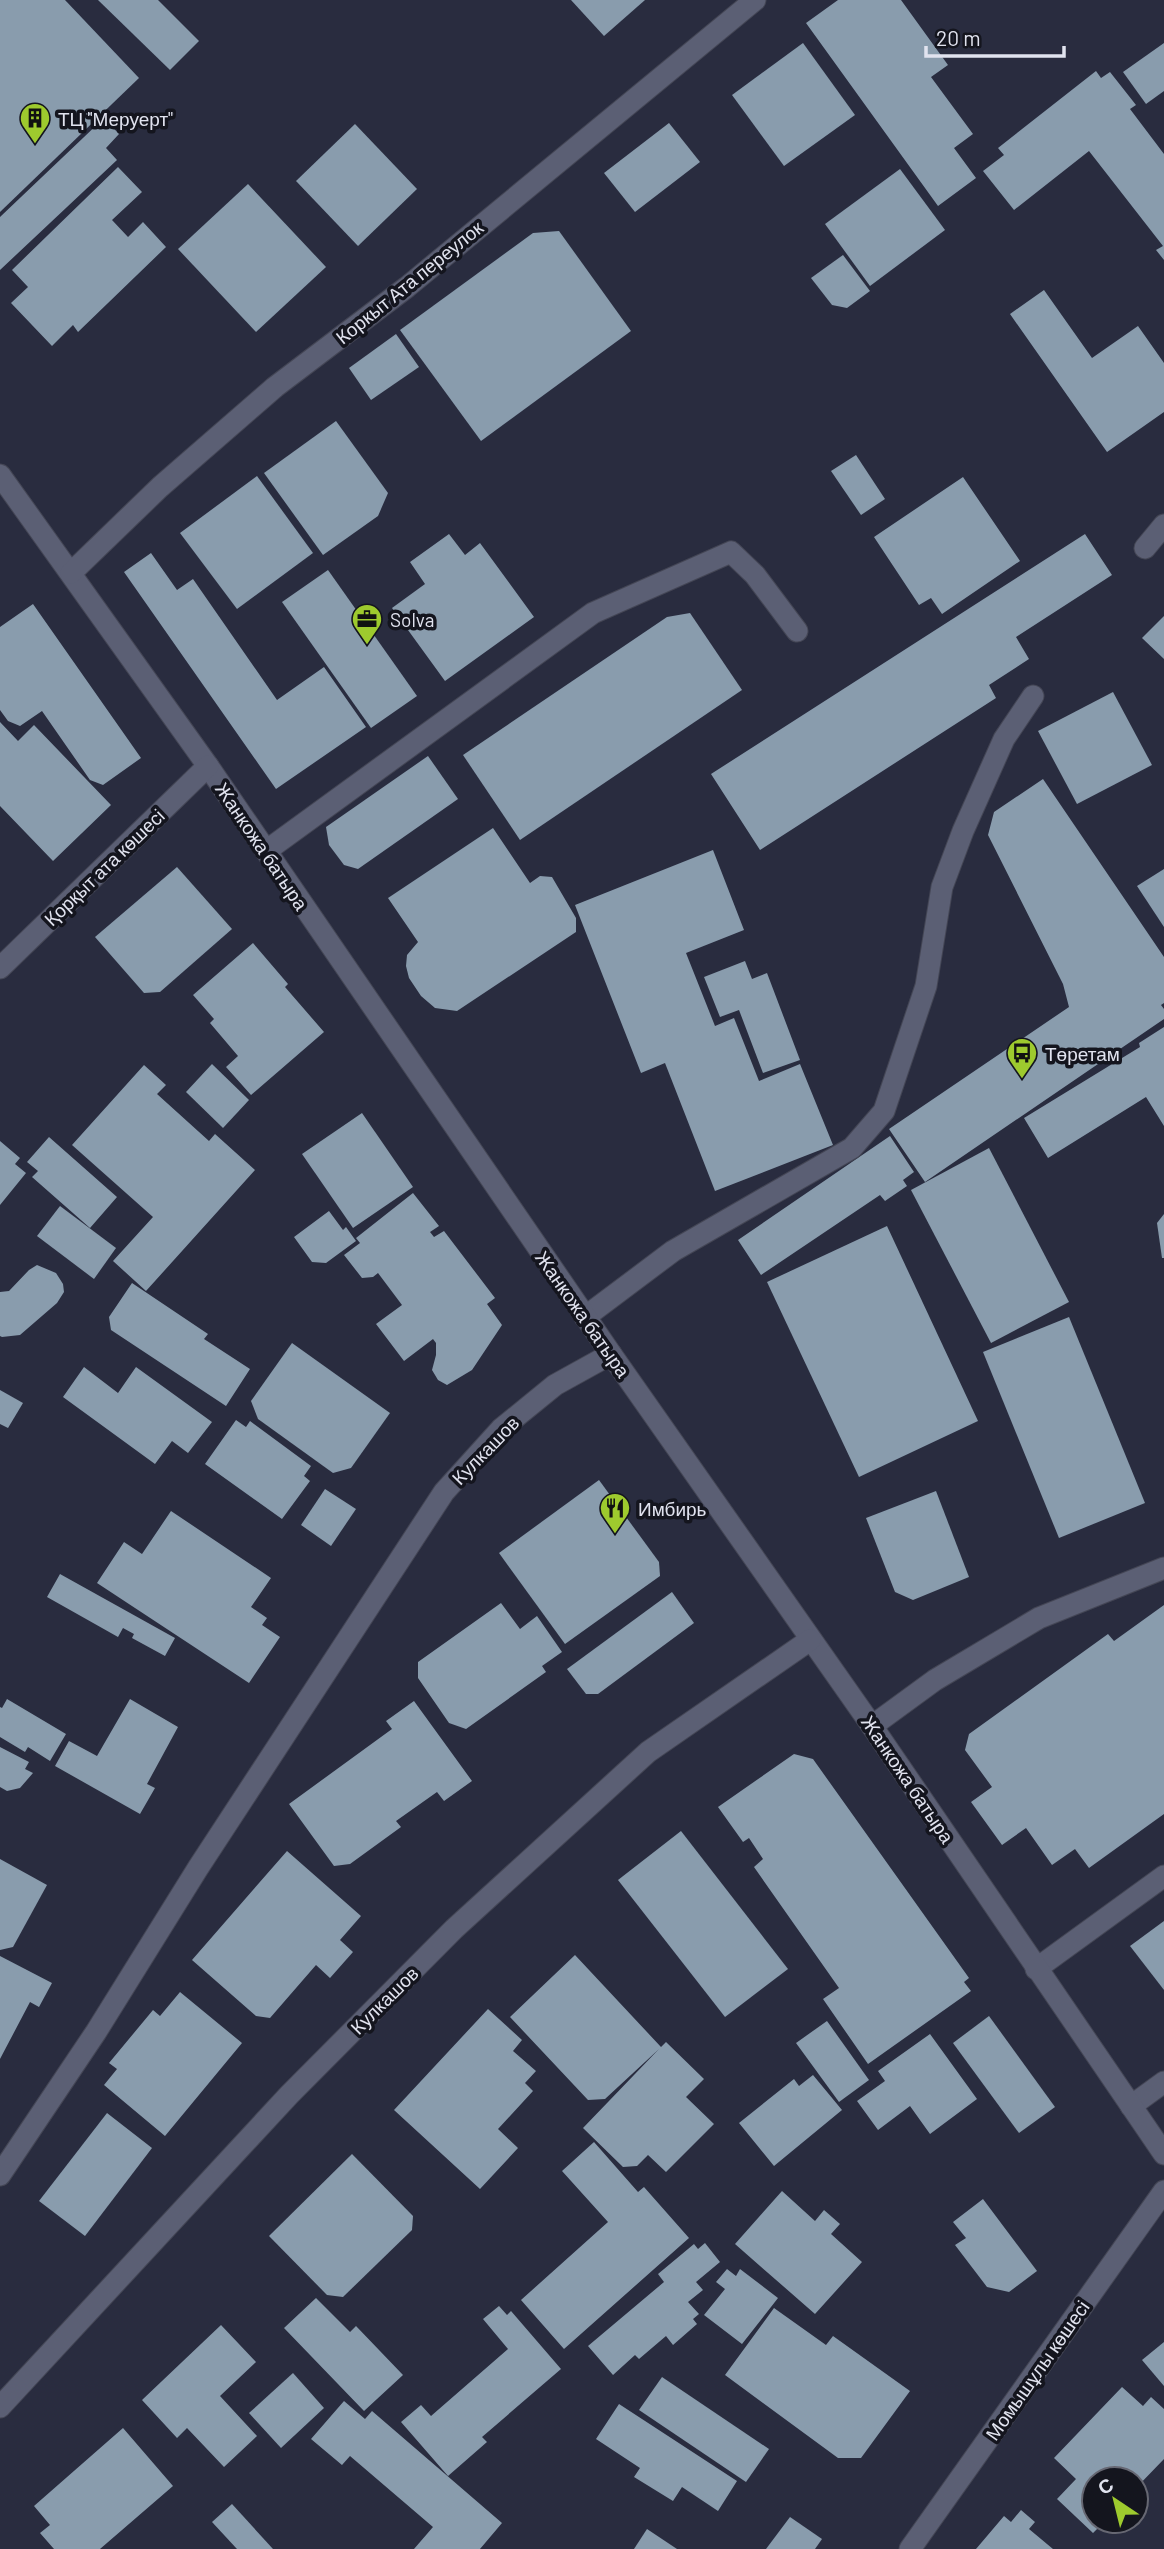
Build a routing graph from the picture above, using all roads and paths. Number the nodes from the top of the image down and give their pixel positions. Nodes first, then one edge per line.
1 (755, 0) edge
2 (0, 475) edge
3 (1164, 525) edge
4 (1145, 548) dead end
5 (71, 573) junction
6 (797, 631) dead end
7 (1033, 696) dead end
8 (208, 766) junction
9 (266, 851) junction
10 (0, 968) edge
11 (585, 1317) junction
12 (611, 1354) junction
13 (1164, 1568) edge
14 (810, 1640) junction
15 (872, 1726) junction
16 (1164, 1876) edge
17 (1036, 1969) junction
18 (1164, 2082) edge
19 (1131, 2106) junction
20 (1164, 2154) edge
21 (0, 2175) edge
22 (1164, 2191) edge
23 (0, 2407) edge
24 (910, 2549) edge

1 - 5 street, Коркыт Ата переулок
2 - 5 street, Жанкожа батыра
3 - 4 street
5 - 8 street, Жанкожа батыра
6 - 9 street
7 - 11 street
8 - 9 street, Жанкожа батыра
8 - 10 street, Қорқыт ата көшесі
9 - 11 street, Жанкожа батыра
11 - 12 street, Жанкожа батыра
12 - 14 street, Жанкожа батыра
12 - 21 street, Кулкашов
13 - 15 street
14 - 15 street, Жанкожа батыра
14 - 23 street, Кулкашов
15 - 17 street, Жанкожа батыра
16 - 17 street
17 - 19 street, Жанкожа батыра
18 - 19 street
19 - 20 street, Жанкожа батыра
22 - 24 street, Момышұлы көшесі

